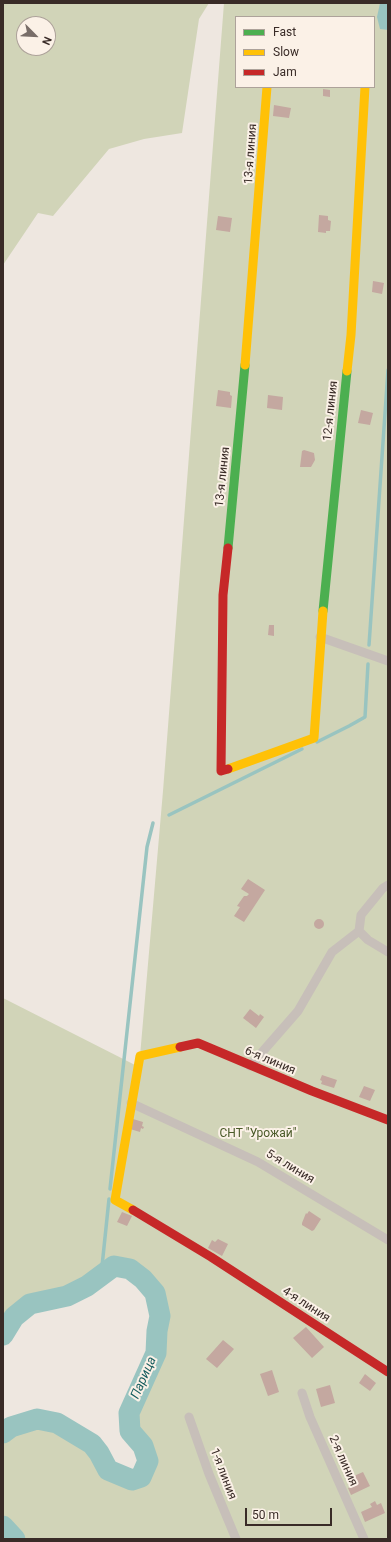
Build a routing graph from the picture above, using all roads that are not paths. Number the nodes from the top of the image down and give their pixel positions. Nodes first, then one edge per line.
1 (267, 88) edge
2 (365, 88) edge
3 (320, 636) junction
4 (388, 661) edge
5 (314, 738) joint
6 (388, 885) edge
7 (359, 932) junction
8 (388, 952) edge
9 (250, 1066) junction
10 (131, 1103) junction
11 (388, 1120) edge
12 (388, 1240) edge
13 (388, 1372) edge
14 (302, 1392) dead end
15 (189, 1417) dead end
16 (236, 1539) edge
17 (364, 1539) edge

1 - 5 street, 13-я линия
2 - 3 street, 12-я линия
3 - 4 street
3 - 5 street, 12-я линия
6 - 7 street
7 - 8 street
7 - 9 street
9 - 10 street, 6-я линия
9 - 11 street, 6-я линия
10 - 12 street, 5-я линия
10 - 13 street, 4-я линия
14 - 17 street, 2-я линия
15 - 16 street, 1-я линия

